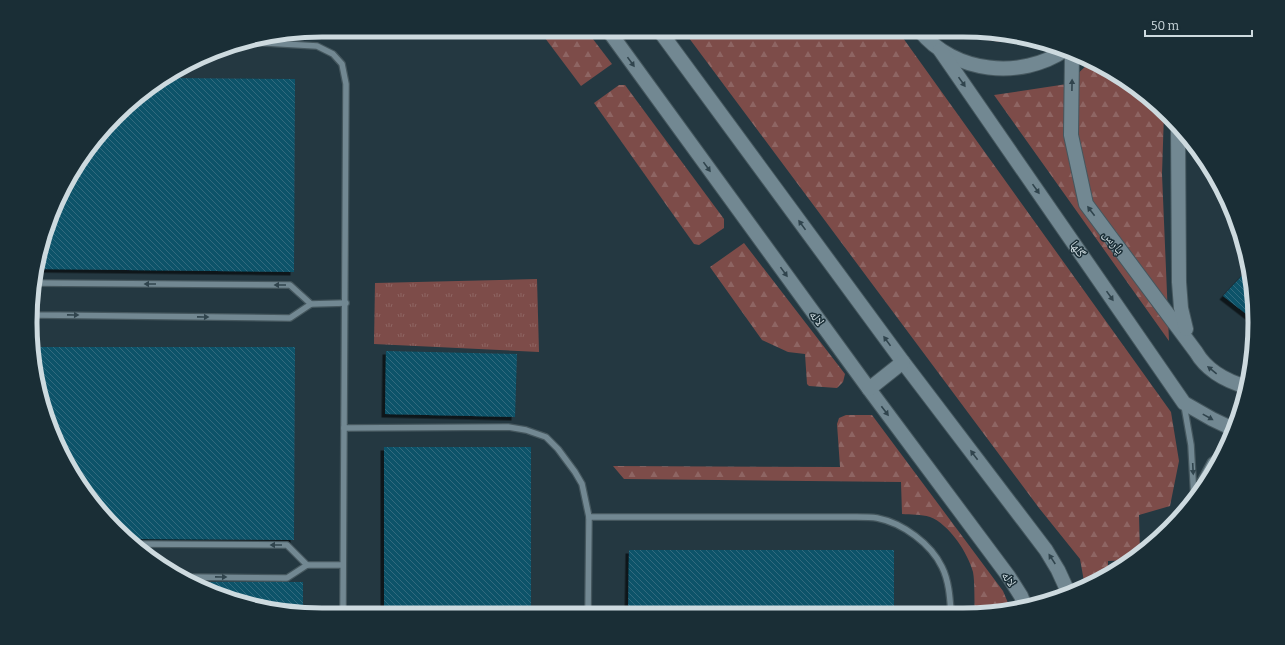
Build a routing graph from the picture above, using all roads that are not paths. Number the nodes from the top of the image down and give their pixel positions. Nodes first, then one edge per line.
1 (613, 37) edge
2 (664, 37) edge
3 (926, 37) edge
4 (264, 43) edge
5 (940, 50) junction
6 (1059, 54) edge
7 (1072, 59) edge
8 (1178, 135) edge
9 (39, 283) edge
10 (346, 303) junction
11 (311, 304) junction
12 (37, 315) edge
13 (1186, 329) dead end
14 (903, 362) junction
15 (1241, 385) edge
16 (869, 389) junction
17 (1184, 402) junction
18 (1228, 427) edge
19 (344, 428) junction
20 (1194, 490) edge
21 (588, 517) junction
22 (143, 544) edge
23 (307, 565) junction
24 (343, 565) junction
25 (193, 577) edge
26 (1066, 588) edge
27 (1023, 602) edge
28 (343, 608) edge
29 (588, 608) edge
30 (950, 608) edge

1 -> 16 street, لاله
14 -> 2 street
3 - 5 street
4 - 10 lane
5 - 6 street
5 -> 17 street, گلها
15 -> 7 street, پارس
8 - 13 street
11 -> 9 lane
10 - 11 lane
10 - 19 lane
12 -> 11 lane
14 - 16 street
26 -> 14 street
16 -> 27 street, لاله
17 -> 18 street, گلها
17 -> 20 lane
19 - 21 lane
19 - 24 lane
21 - 29 lane
21 - 30 lane
23 -> 22 lane
23 - 24 lane
25 -> 23 lane
24 - 28 lane

